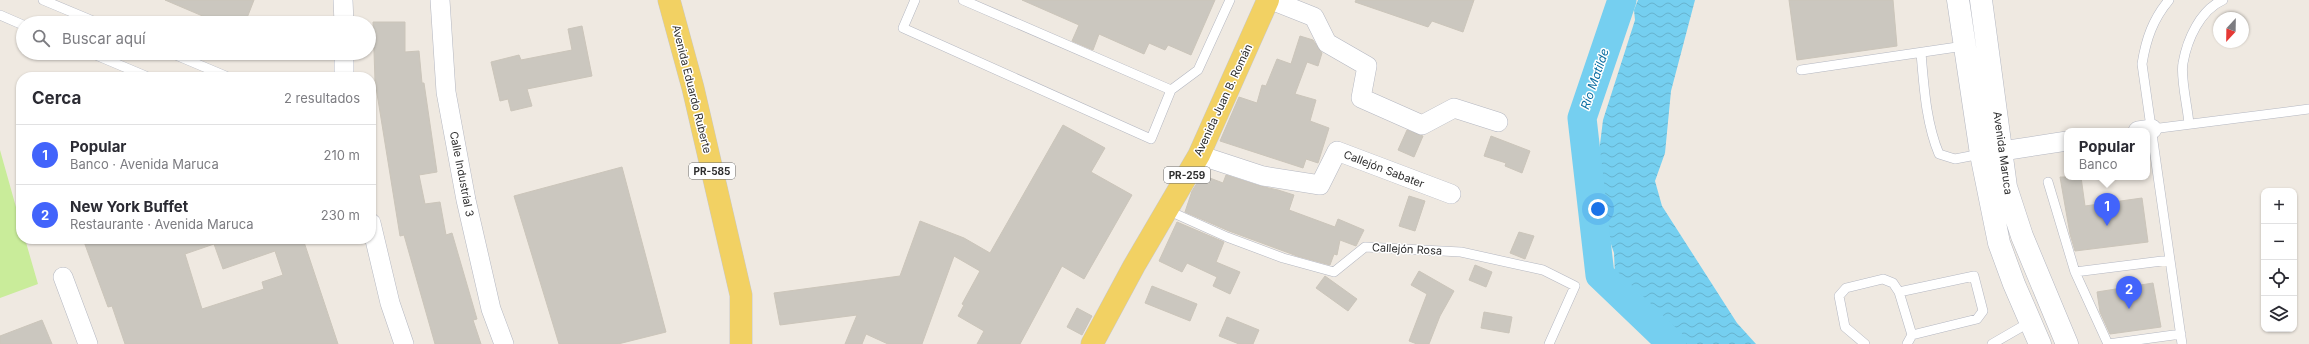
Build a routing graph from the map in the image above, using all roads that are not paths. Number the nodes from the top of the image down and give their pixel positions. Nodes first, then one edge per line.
1 (43, 0) edge
2 (343, 0) edge
3 (440, 0) edge
4 (669, 0) edge
5 (915, 0) edge
6 (963, 0) edge
7 (1230, 0) edge
8 (1270, 0) edge
9 (1958, 0) edge
10 (1981, 0) edge
11 (2168, 0) edge
12 (2222, 0) edge
13 (0, 15) edge
14 (81, 16) edge
15 (344, 16) edge
16 (16, 21) edge
17 (1964, 46) junction
18 (1921, 53) junction
19 (108, 60) edge
20 (187, 60) edge
21 (344, 60) edge
22 (1801, 70) dead end
23 (136, 72) edge
24 (216, 72) edge
25 (344, 72) edge
26 (1172, 90) junction
27 (2309, 109) edge
28 (1498, 122) dead end
29 (2189, 124) junction
30 (2145, 128) edge
31 (2150, 129) edge
32 (2064, 141) edge
33 (1992, 152) junction
34 (1198, 155) junction
35 (2150, 156) edge
36 (2048, 182) dead end
37 (1451, 194) dead end
38 (1166, 210) junction
39 (376, 244) edge
40 (2170, 260) junction
41 (2075, 272) junction
42 (63, 276) dead end
43 (1899, 292) junction
44 (2030, 322) junction
45 (2180, 334) junction
46 (1912, 335) junction
47 (88, 344) edge
48 (404, 344) edge
49 (504, 344) edge
50 (741, 344) edge
51 (1092, 344) edge
52 (1549, 344) edge
53 (1865, 344) edge
54 (1907, 344) edge
55 (1992, 344) edge
56 (2040, 344) edge
57 (2067, 344) edge
58 (2182, 344) edge

1 - 14 lane
2 - 15 street
3 - 49 street, Calle Industrial 3
4 - 50 main road, Avenida Eduardo Ruberte / PR-585
5 - 26 lane
6 - 26 lane
7 - 26 lane
8 - 28 street
8 - 34 main road, Avenida Juan B. Román / PR-259
9 - 17 street, Avenida Maruca
10 - 33 street, Avenida Maruca
11 - 30 lane
12 - 29 lane
13 - 16 lane
17 - 18 lane
17 - 33 street, Avenida Maruca
18 - 22 lane
18 - 33 lane
19 - 23 lane
20 - 24 lane
21 - 25 street
27 - 29 lane
29 - 31 lane
32 - 33 street
33 - 44 street, Avenida Maruca
33 - 57 street, Avenida Maruca
34 - 37 street, Callejón Sabater
34 - 38 main road, Avenida Juan B. Román / PR-259
35 - 40 lane
36 - 41 lane
38 - 51 main road, Avenida Juan B. Román / PR-259
38 - 52 lane, Callejón Rosa
39 - 48 street
40 - 41 lane
40 - 45 lane
41 - 45 lane
42 - 47 street
43 - 46 lane
43 - 46 lane
43 - 53 lane
44 - 55 lane
44 - 56 street, Avenida Maruca
45 - 58 lane
46 - 54 lane

